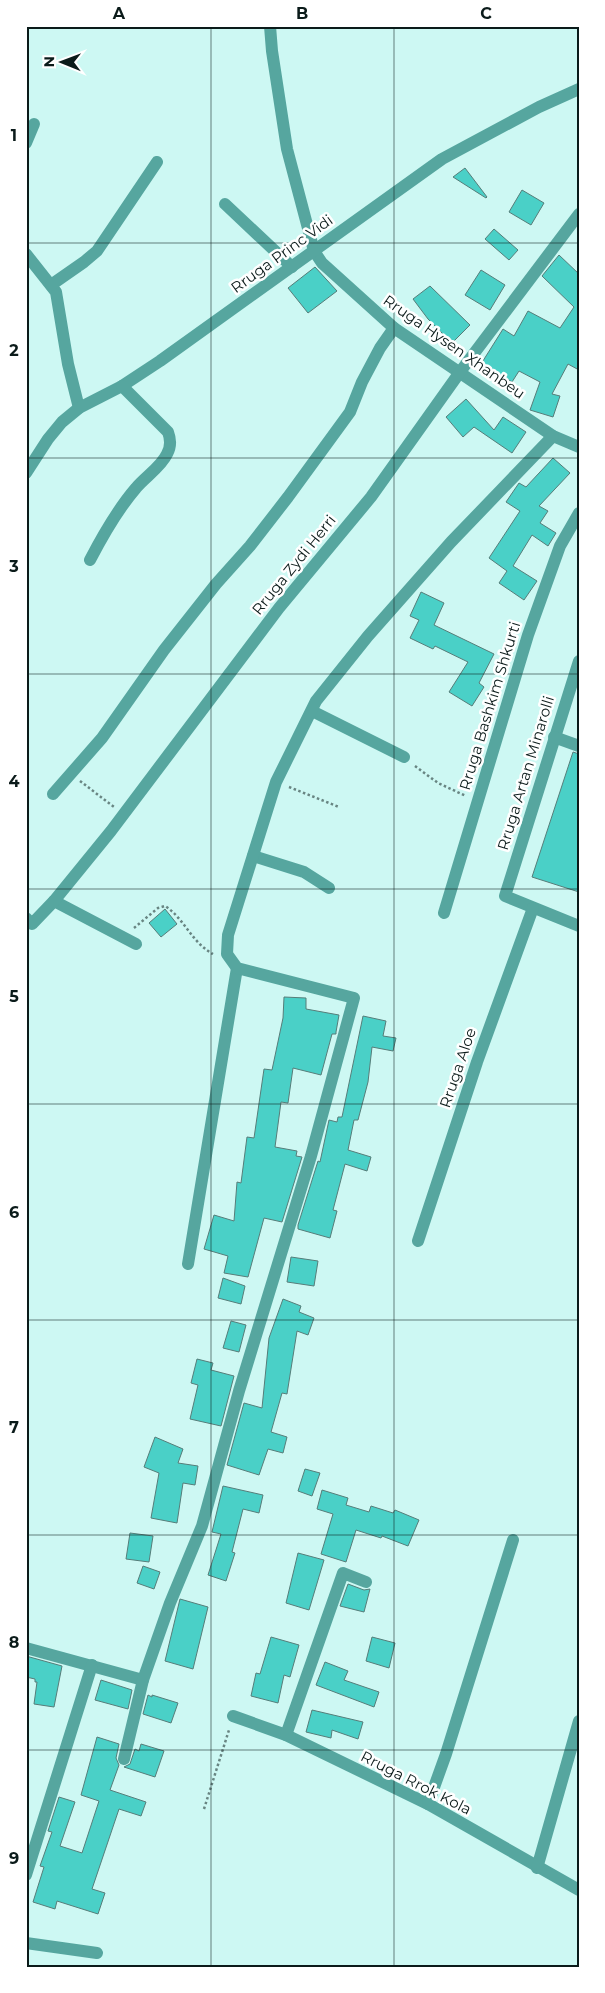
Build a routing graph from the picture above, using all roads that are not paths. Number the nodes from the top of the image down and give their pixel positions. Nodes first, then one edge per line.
1 (270, 26) edge
2 (579, 88) edge
3 (34, 124) dead end
4 (26, 143) edge
5 (157, 162) dead end
6 (225, 204) dead end
7 (579, 214) edge
8 (314, 251) junction
9 (26, 254) edge
10 (292, 267) junction
11 (51, 285) junction
12 (394, 328) junction
13 (460, 372) junction
14 (122, 386) junction
15 (79, 408) junction
16 (552, 436) junction
17 (579, 447) edge
18 (26, 473) edge
19 (579, 513) edge
20 (90, 560) dead end
21 (579, 661) edge
22 (312, 711) junction
23 (554, 737) junction
24 (579, 746) edge
25 (404, 757) road end
26 (53, 794) dead end
27 (253, 856) junction
28 (330, 888) dead end
29 (54, 900) junction
30 (533, 908) junction
31 (444, 913) dead end
32 (26, 918) edge
33 (579, 926) edge
34 (136, 944) dead end
35 (237, 968) junction
36 (418, 1241) dead end
37 (188, 1264) dead end
38 (513, 1540) dead end
39 (366, 1582) dead end
40 (26, 1648) edge
41 (92, 1666) junction
42 (144, 1680) junction
43 (233, 1716) road end
44 (579, 1722) edge
45 (286, 1735) junction
46 (124, 1759) dead end
47 (428, 1804) junction
48 (537, 1868) junction
49 (26, 1875) edge
50 (579, 1890) edge
51 (26, 1943) edge
52 (98, 1953) dead end

1 - 8 street, Rruga Hysen Xhanbeu
2 - 8 street, Rruga Princ Vidi
3 - 4 street
5 - 11 street
6 - 10 street
7 - 13 street, Rruga Zydi Herri
8 - 10 street, Rruga Princ Vidi
8 - 12 street, Rruga Hysen Xhanbeu
9 - 11 street
10 - 14 street, Rruga Princ Vidi
11 - 15 street
12 - 13 street, Rruga Hysen Xhanbeu
12 - 26 street
13 - 16 street, Rruga Hysen Xhanbeu
13 - 29 street, Rruga Zydi Herri
14 - 15 street, Rruga Princ Vidi
14 - 20 street
15 - 18 street, Rruga Princ Vidi
16 - 17 street, Rruga Hysen Xhanbeu
16 - 22 street
19 - 31 street, Rruga Bashkim Shkurti
21 - 23 street, Rruga Artan Minarolli
22 - 25 street
22 - 27 street
23 - 24 street
23 - 30 street, Rruga Artan Minarolli
27 - 28 street
27 - 35 street
29 - 32 street, Rruga Zydi Herri
29 - 34 street
30 - 33 street
30 - 36 street, Rruga Aloe
35 - 37 street
35 - 42 street
38 - 47 street
39 - 45 street
40 - 41 street
41 - 42 street
41 - 49 street
42 - 46 street
43 - 45 street, Rruga Rrok Kola
44 - 48 street
45 - 47 street, Rruga Rrok Kola
47 - 48 street, Rruga Rrok Kola
48 - 50 street, Rruga Rrok Kola
51 - 52 street

